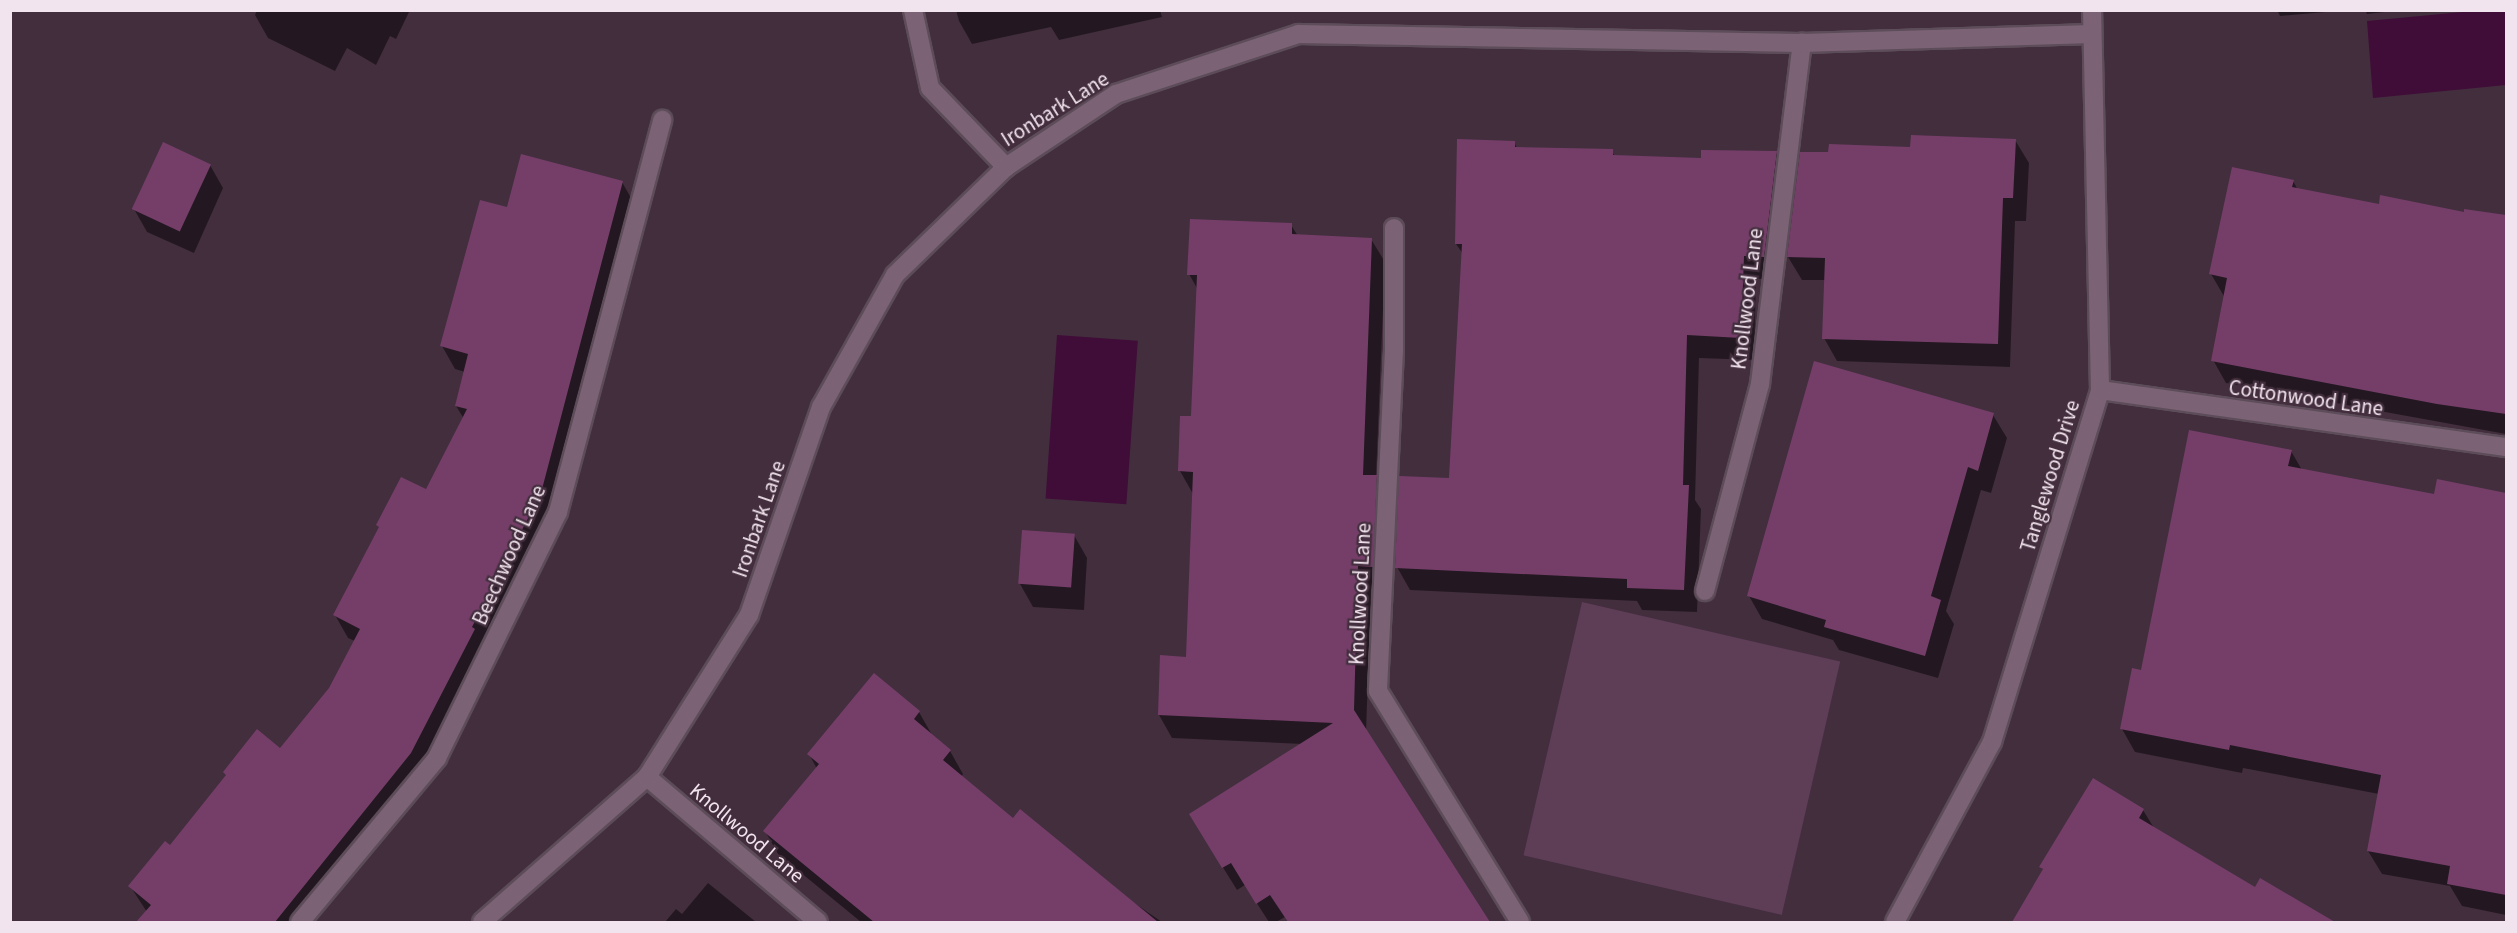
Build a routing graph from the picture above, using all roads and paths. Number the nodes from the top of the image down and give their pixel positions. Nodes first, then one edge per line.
1 (913, 10) edge
2 (2092, 10) edge
3 (2092, 34) junction
4 (1802, 43) junction
5 (662, 120) dead end
6 (1006, 167) junction
7 (1394, 228) dead end
8 (2100, 390) junction
9 (2506, 447) edge
10 (1705, 591) dead end
11 (647, 777) junction
12 (300, 922) edge
13 (483, 922) edge
14 (818, 922) edge
15 (1520, 922) edge
16 (1895, 922) edge

1 - 6 street
2 - 3 street, Tanglewood Drive
3 - 4 street, Ironbark Lane
3 - 8 street, Tanglewood Drive
4 - 6 street, Ironbark Lane
4 - 10 street, Knollwood Lane
5 - 12 street, Beechwood Lane
6 - 11 street, Ironbark Lane
7 - 15 street, Knollwood Lane
8 - 9 street, Cottonwood Lane
8 - 16 street, Tanglewood Drive
11 - 13 street, Ironbark Lane
11 - 14 street, Knollwood Lane

